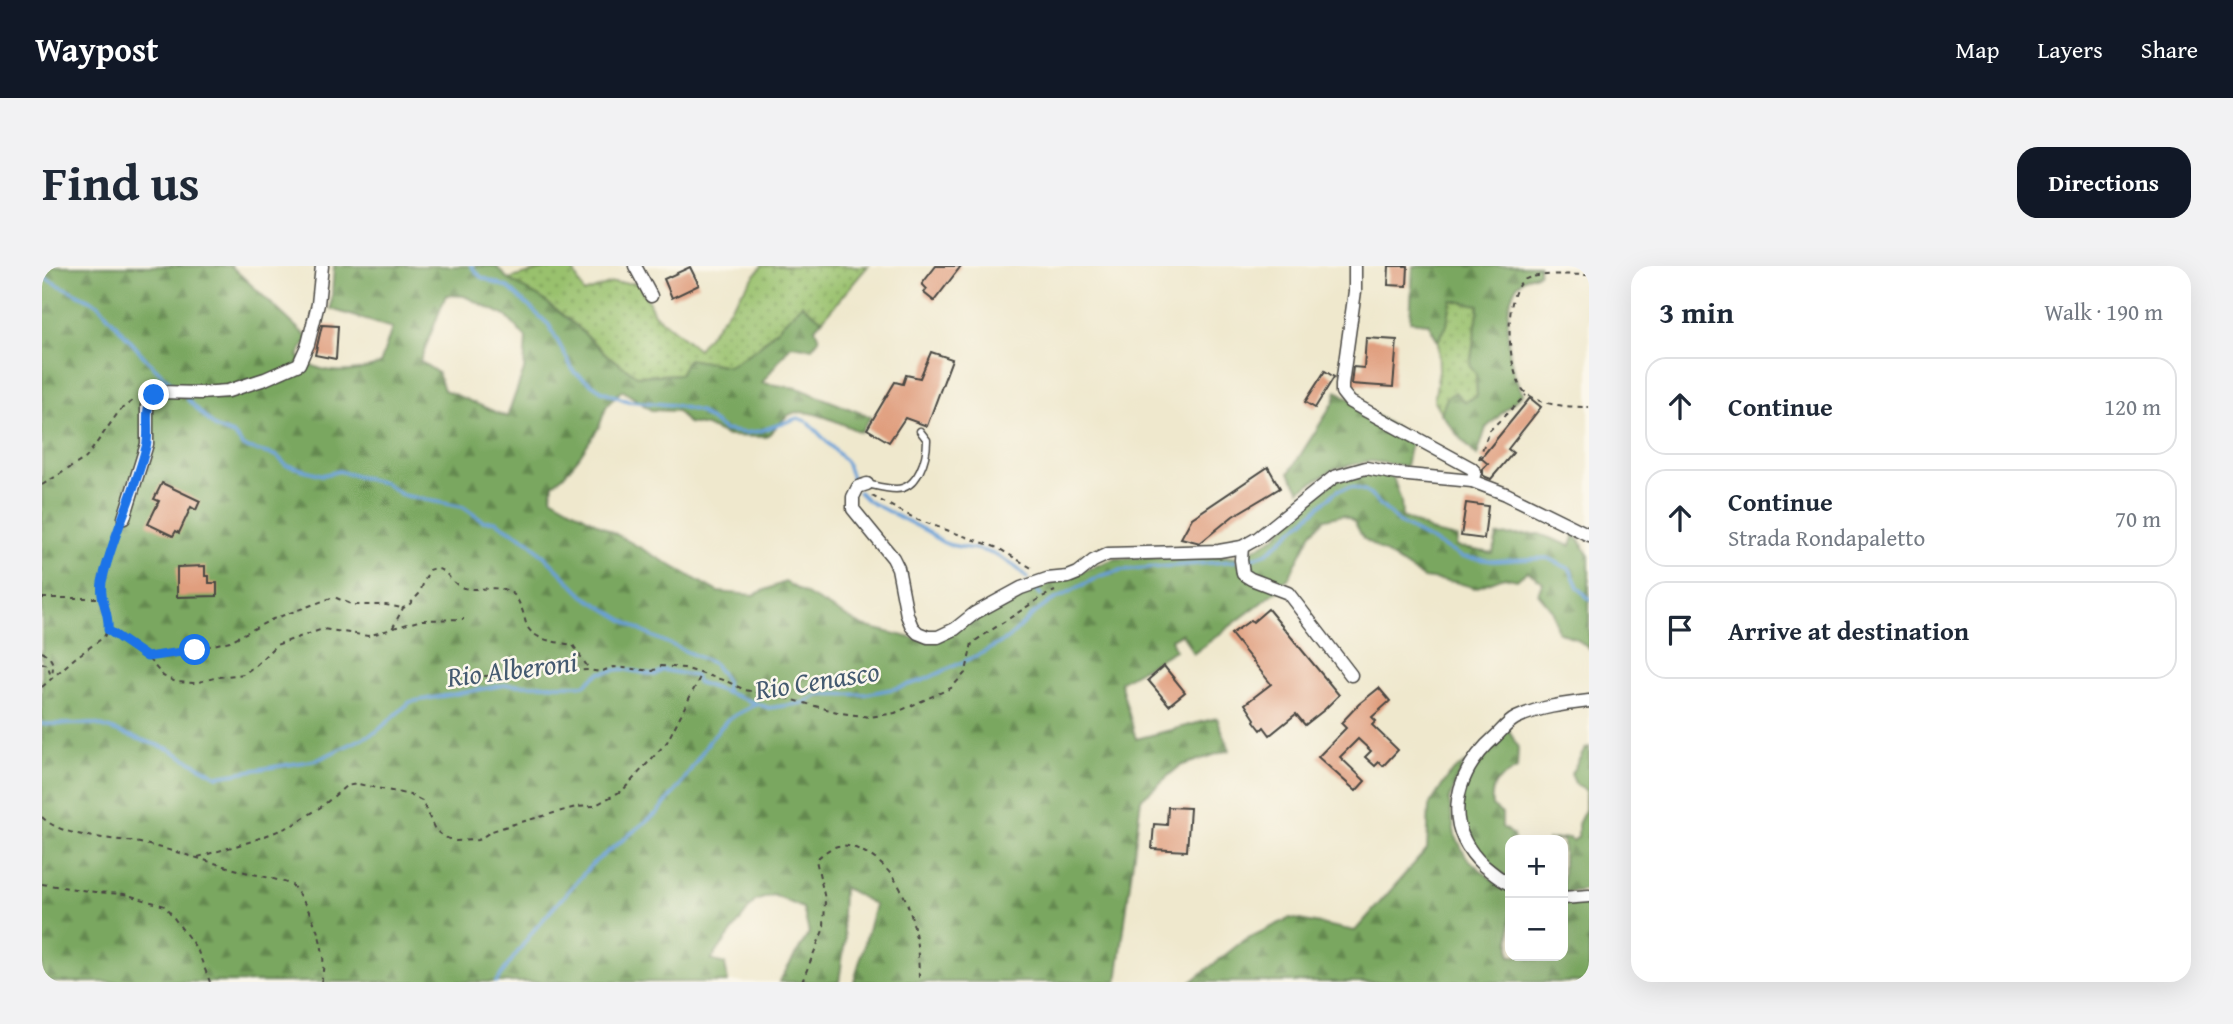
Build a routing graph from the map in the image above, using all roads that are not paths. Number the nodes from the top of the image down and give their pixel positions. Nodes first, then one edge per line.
1 (321, 266) edge
2 (635, 266) edge
3 (1355, 266) edge
4 (651, 296) dead end
5 (920, 431) dead end
6 (1473, 477) junction
7 (865, 485) joint
8 (124, 518) road end
9 (1589, 535) edge
10 (1242, 547) junction
11 (1351, 674) dead end
12 (1589, 701) edge
13 (1505, 882) edge
14 (1589, 897) edge
15 (1568, 898) edge

1 - 8 street
2 - 4 street
3 - 6 street
5 - 7 lane
6 - 9 street
6 - 10 street
7 - 10 street
10 - 11 street
12 - 13 street
14 - 15 street

